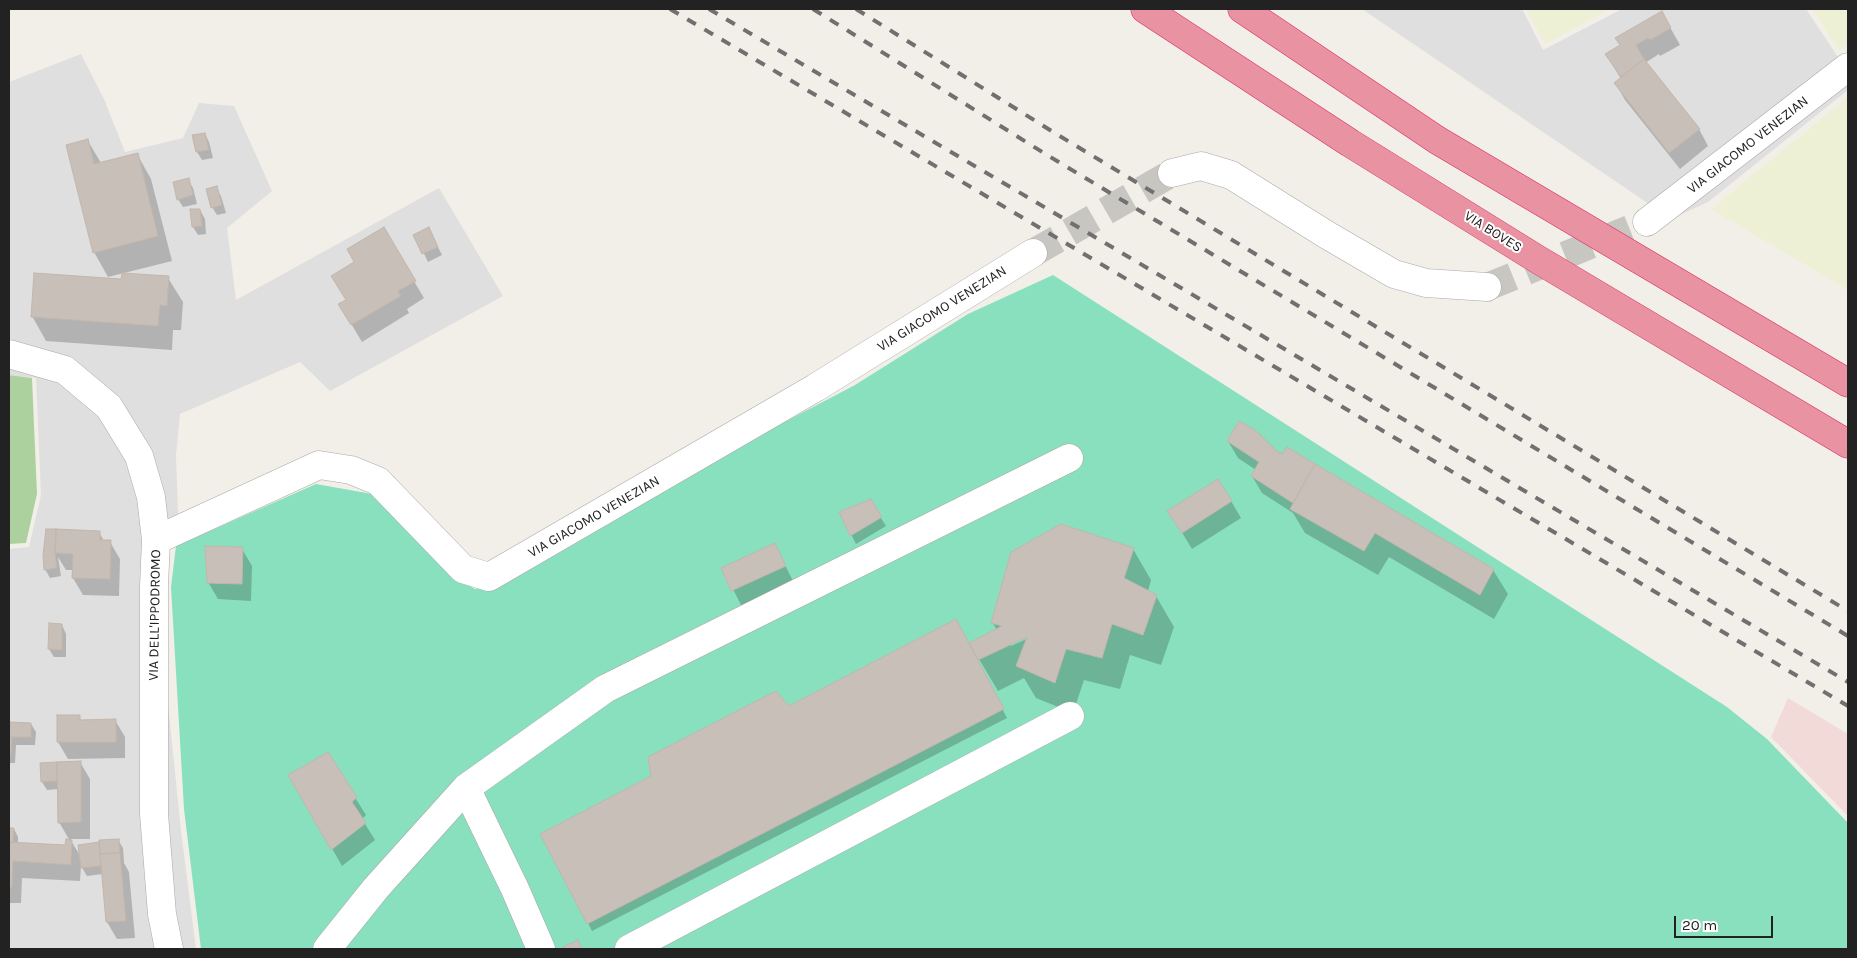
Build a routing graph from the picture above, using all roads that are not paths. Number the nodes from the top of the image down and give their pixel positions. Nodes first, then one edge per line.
1 (1145, 9) edge
2 (1242, 9) edge
3 (1848, 67) edge
4 (1172, 173) tunnel mouth
5 (1647, 222) tunnel mouth
6 (1033, 253) tunnel mouth
7 (1487, 287) tunnel mouth
8 (9, 354) edge
9 (1848, 384) edge
10 (1848, 444) edge
11 (1069, 458) dead end
12 (156, 540) junction
13 (1070, 716) dead end
14 (466, 788) junction
15 (169, 949) edge
16 (327, 949) edge
17 (541, 949) edge
18 (629, 949) edge

1 - 10 highway, VIA BOVES
2 - 9 highway
3 - 5 street, VIA GIACOMO VENEZIAN
4 - 7 street
6 - 12 street, VIA GIACOMO VENEZIAN
8 - 12 street, VIA DELL'IPPODROMO
11 - 14 street
12 - 15 street, VIA DELL'IPPODROMO
13 - 18 street
14 - 16 street
14 - 17 street

